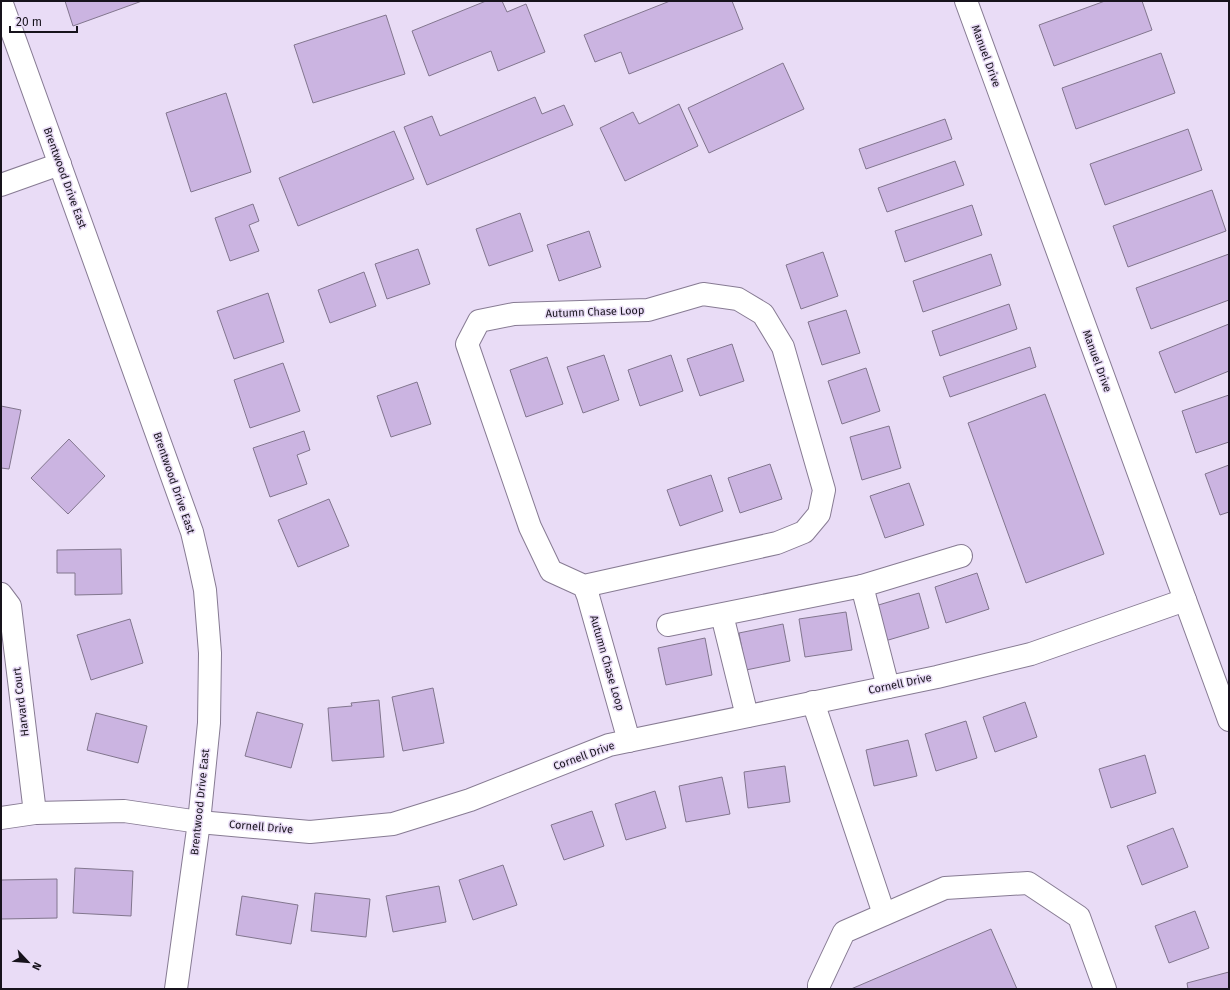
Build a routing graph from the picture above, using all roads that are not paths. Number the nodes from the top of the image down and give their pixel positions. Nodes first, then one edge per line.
1 (1, 1) edge
2 (966, 1) edge
3 (60, 164) junction
4 (1, 185) edge
5 (960, 556) dead end
6 (584, 586) junction
7 (862, 586) junction
8 (1, 594) edge
9 (1185, 600) junction
10 (722, 614) junction
11 (668, 625) dead end
12 (888, 687) junction
13 (813, 702) junction
14 (747, 716) junction
15 (1229, 720) edge
16 (629, 741) junction
17 (35, 813) junction
18 (1, 818) edge
19 (199, 822) junction
20 (884, 914) junction
21 (176, 989) edge
22 (818, 989) edge
23 (1105, 989) edge

1 - 3 street, Brentwood Drive East
2 - 9 street, Manuel Drive
3 - 4 street
3 - 19 street, Brentwood Drive East
5 - 7 street
6 - 6 street, Autumn Chase Loop
6 - 16 street, Autumn Chase Loop
7 - 10 street
7 - 12 street
8 - 17 street, Harvard Court
9 - 12 street, Cornell Drive
9 - 15 street, Manuel Drive
10 - 11 street
10 - 14 street
12 - 13 street, Cornell Drive
13 - 14 street, Cornell Drive
13 - 20 street
14 - 16 street, Cornell Drive
16 - 19 street, Cornell Drive
17 - 18 street, Cornell Drive
17 - 19 street, Cornell Drive
19 - 21 street, Brentwood Drive East
20 - 22 street
20 - 23 street

